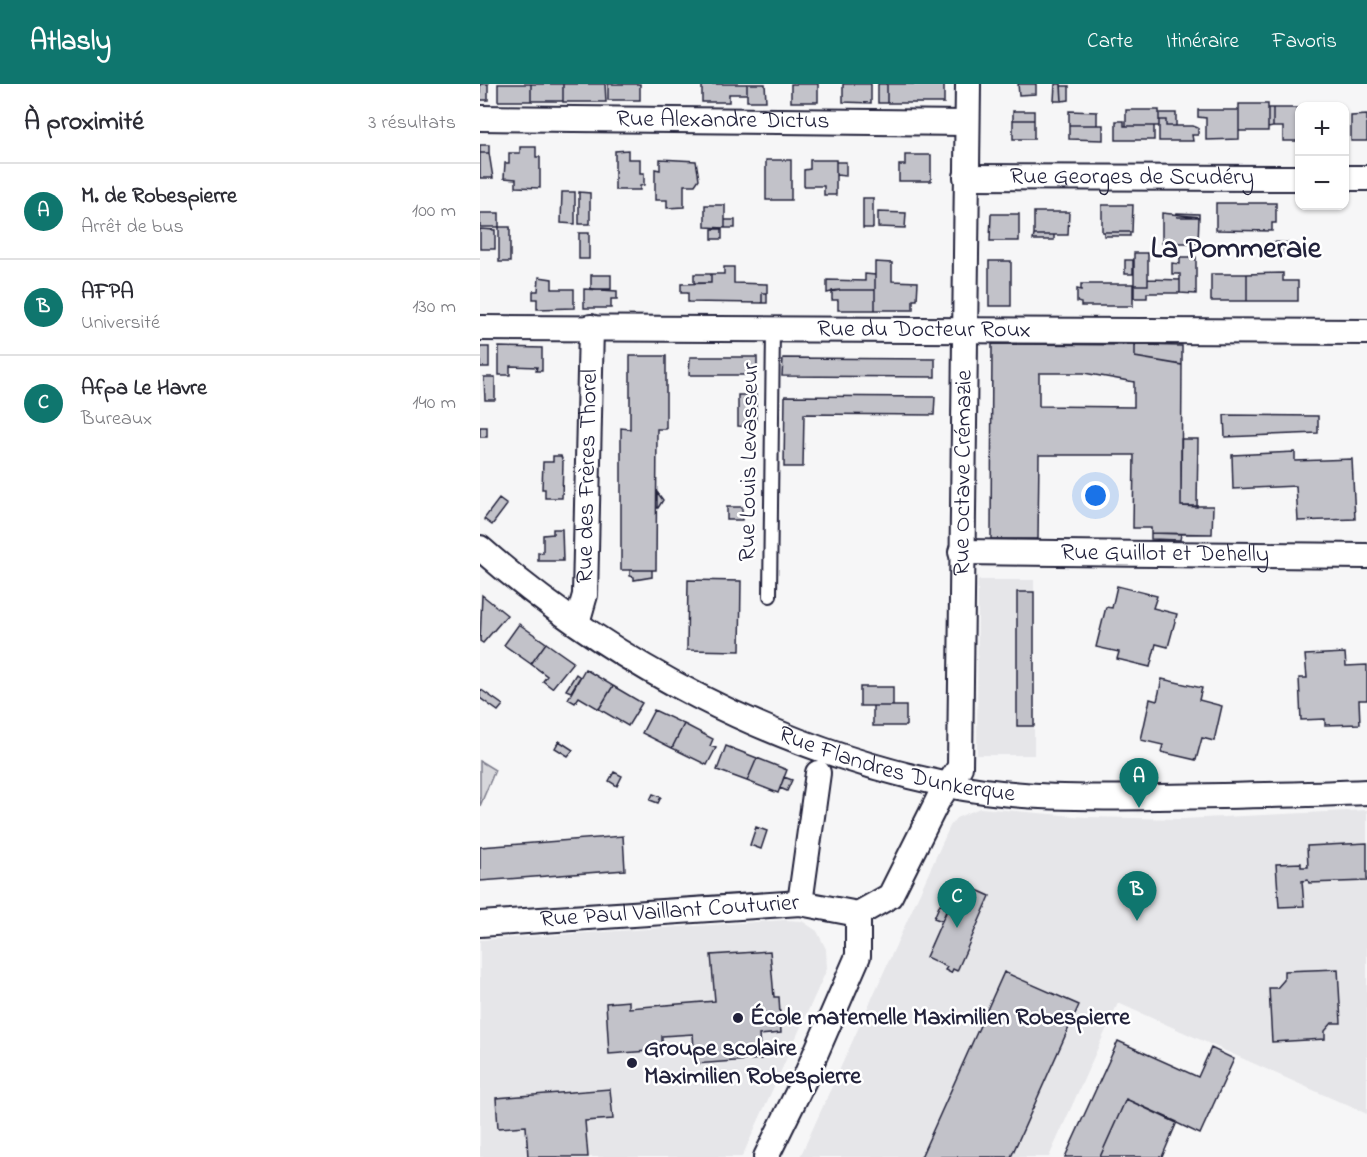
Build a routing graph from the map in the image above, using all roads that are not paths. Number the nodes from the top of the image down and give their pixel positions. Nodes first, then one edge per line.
1 (968, 84) edge
2 (480, 118) edge
3 (967, 123) junction
4 (966, 177) junction
5 (1295, 178) edge
6 (1349, 178) edge
7 (1367, 178) edge
8 (591, 327) junction
9 (480, 328) edge
10 (773, 328) junction
11 (965, 329) junction
12 (1367, 332) edge
13 (480, 548) edge
14 (962, 552) junction
15 (1367, 555) edge
16 (770, 596) dead end
17 (576, 623) junction
18 (818, 773) dead end
19 (948, 785) junction
20 (1367, 792) edge
21 (800, 903) junction
22 (858, 914) junction
23 (480, 924) edge
24 (766, 1157) edge

1 - 3 street, Rue Octave Crémazie
2 - 3 street, Rue Alexandre Dictus
3 - 4 street, Rue Octave Crémazie
4 - 5 street, Rue Georges de Scudéry
4 - 11 street, Rue Octave Crémazie
6 - 7 street
8 - 9 street, Rue du Docteur Roux
8 - 10 street, Rue du Docteur Roux
8 - 17 street, Rue des Frères Thorel
10 - 11 street, Rue du Docteur Roux
10 - 16 lane, Rue Louis Levasseur
11 - 12 street, Rue du Docteur Roux
11 - 14 street, Rue Octave Crémazie
13 - 17 street, Rue Flandres Dunkerque
14 - 15 street, Rue Guillot et Dehelly
14 - 19 street, Rue Octave Crémazie
17 - 19 street, Rue Flandres Dunkerque
18 - 21 street, Rue Flandres Dunkerque
19 - 20 street, Rue Flandres Dunkerque
19 - 22 street, Rue Octave Crémazie
21 - 22 street, Rue Paul Vaillant Couturier
21 - 23 street, Rue Paul Vaillant Couturier
22 - 24 street

